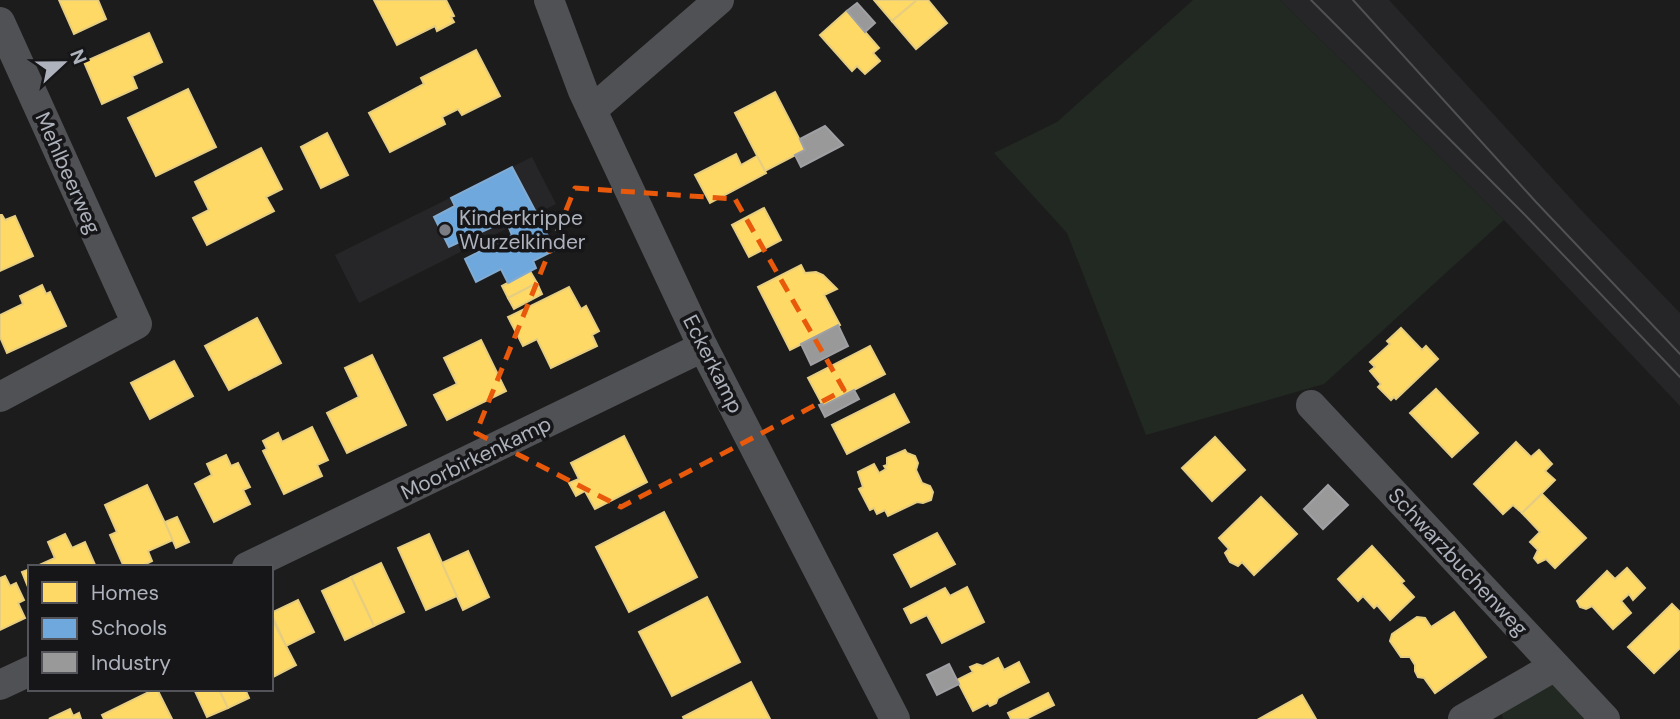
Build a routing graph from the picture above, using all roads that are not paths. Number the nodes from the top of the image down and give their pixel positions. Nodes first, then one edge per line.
1 (549, 0) edge
2 (719, 0) edge
3 (0, 22) edge
4 (592, 110) junction
5 (703, 347) junction
6 (0, 397) edge
7 (1311, 405) dead end
8 (251, 565) edge
9 (1555, 666) junction
10 (28, 672) edge
11 (0, 685) edge
12 (895, 719) edge
13 (1463, 719) edge
14 (1605, 719) edge

1 - 4 street, Eckerkamp
2 - 4 street
3 - 6 street, Mehlbeerweg
4 - 5 street, Eckerkamp
5 - 8 street, Moorbirkenkamp
5 - 12 street, Eckerkamp
7 - 9 street, Schwarzbuchenweg
9 - 13 street
9 - 14 street, Schwarzbuchenweg
10 - 11 street

